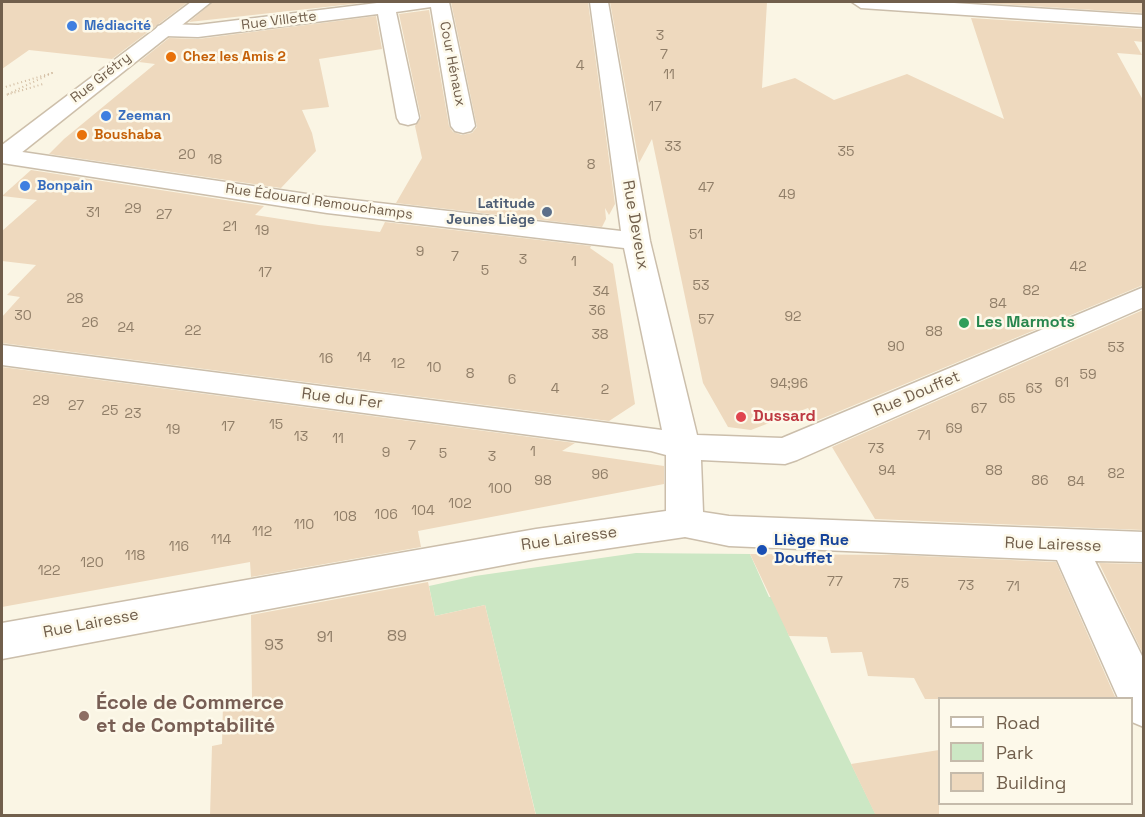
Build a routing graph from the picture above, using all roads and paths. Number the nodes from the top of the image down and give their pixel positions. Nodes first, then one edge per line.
1 (202, 2) edge
2 (427, 2) edge
3 (440, 2) edge
4 (599, 2) edge
5 (861, 2) edge
6 (386, 7) junction
7 (1143, 21) edge
8 (165, 30) junction
9 (48, 82) dead end
10 (2, 88) edge
11 (408, 118) dead end
12 (464, 126) dead end
13 (2, 156) edge
14 (636, 241) junction
15 (1143, 296) edge
16 (2, 355) edge
17 (683, 447) junction
18 (685, 523) junction
19 (1069, 546) junction
20 (1143, 547) edge
21 (2, 641) edge
22 (1143, 707) edge

1 - 8 street, Rue Grétry
2 - 6 street, Rue Villette
3 - 12 street, Cour Hénaux
4 - 14 street, Rue Deveux
5 - 7 street
6 - 8 street, Rue Villette
6 - 11 street
8 - 13 street, Rue Grétry
9 - 10 path
13 - 14 street, Rue Édouard Remouchamps
14 - 17 street, Rue Deveux
15 - 17 street, Rue Douffet
16 - 17 street, Rue du Fer
17 - 18 street, Rue Deveux
18 - 19 street, Rue Lairesse
18 - 21 street, Rue Lairesse
19 - 20 street, Rue Lairesse
19 - 22 street

